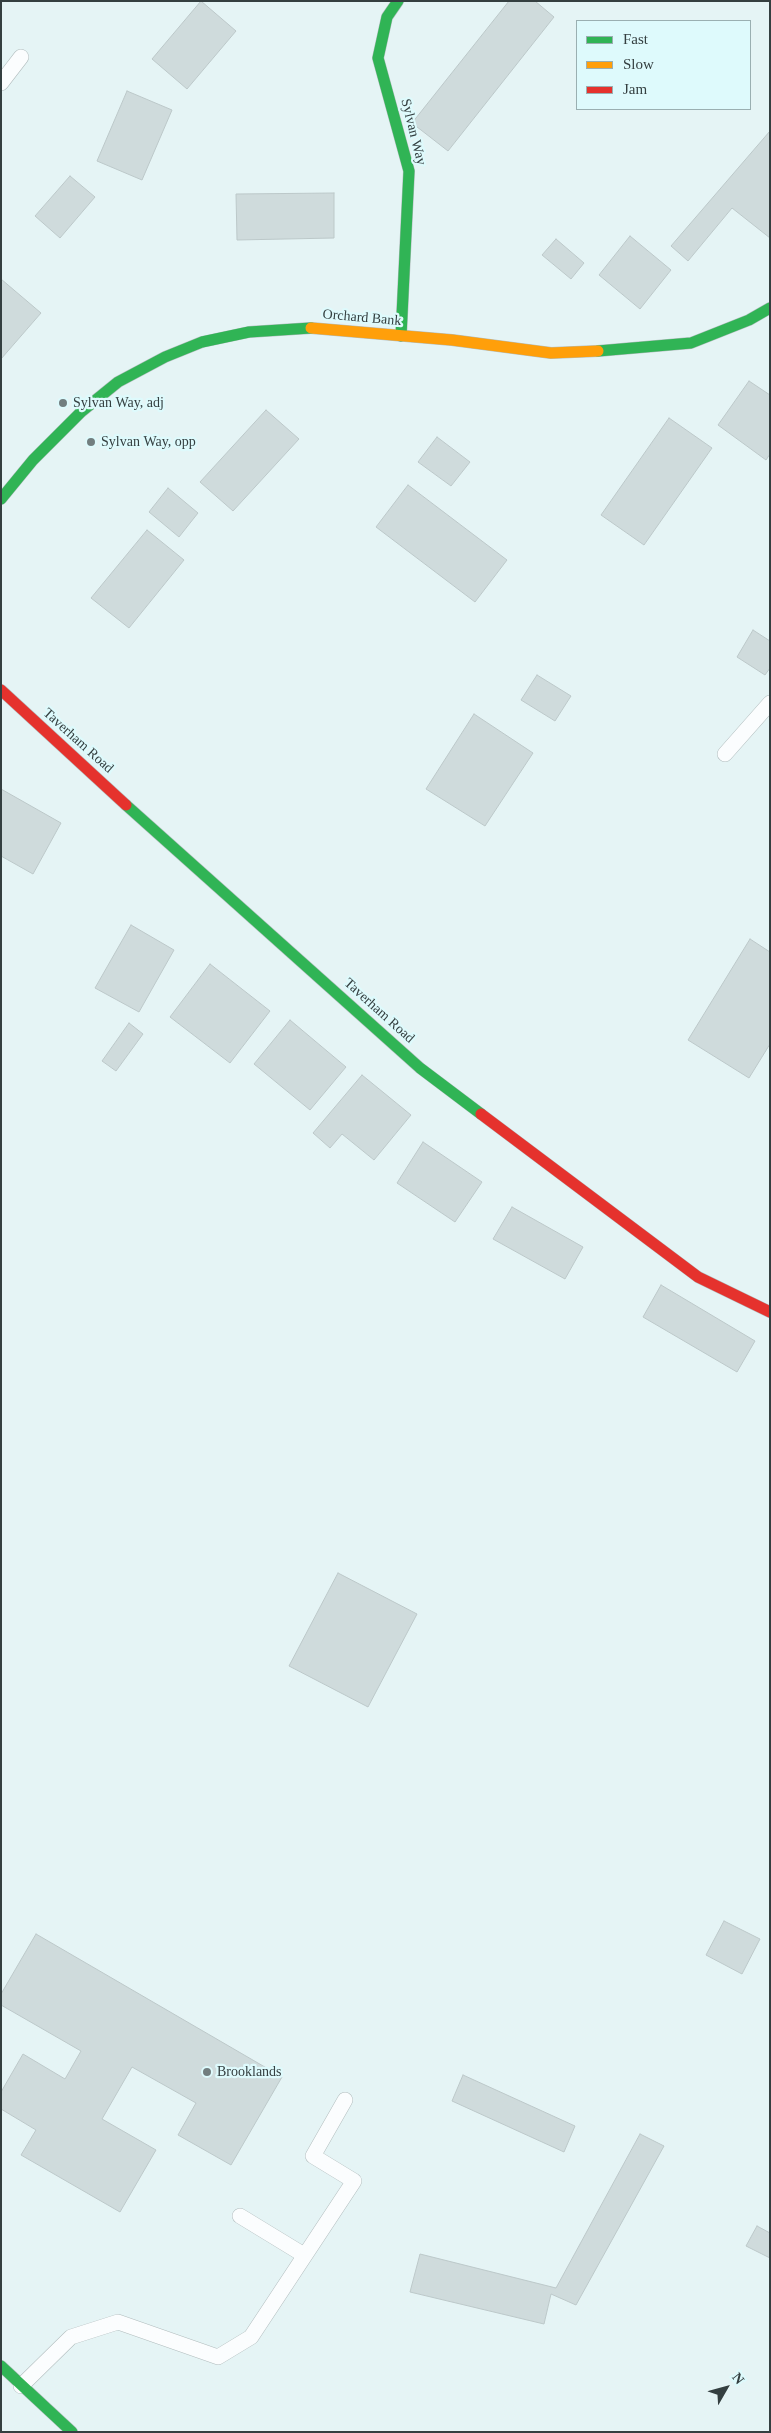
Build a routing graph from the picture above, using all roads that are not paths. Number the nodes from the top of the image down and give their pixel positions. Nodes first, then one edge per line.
1 (398, 1) edge
2 (21, 57) dead end
3 (1, 83) edge
4 (770, 308) edge
5 (400, 336) junction
6 (1, 499) edge
7 (1, 690) edge
8 (770, 703) edge
9 (725, 754) dead end
10 (770, 1312) edge
11 (345, 2100) dead end
12 (240, 2216) dead end
13 (304, 2255) junction
14 (1, 2366) edge
15 (21, 2386) junction
16 (72, 2432) edge

1 - 5 street, Sylvan Way
2 - 3 lane
4 - 5 street, Orchard Bank
5 - 6 street, Orchard Bank
7 - 10 street, Taverham Road
8 - 9 lane
11 - 13 lane
12 - 13 lane
13 - 15 lane
14 - 15 street
15 - 16 street

